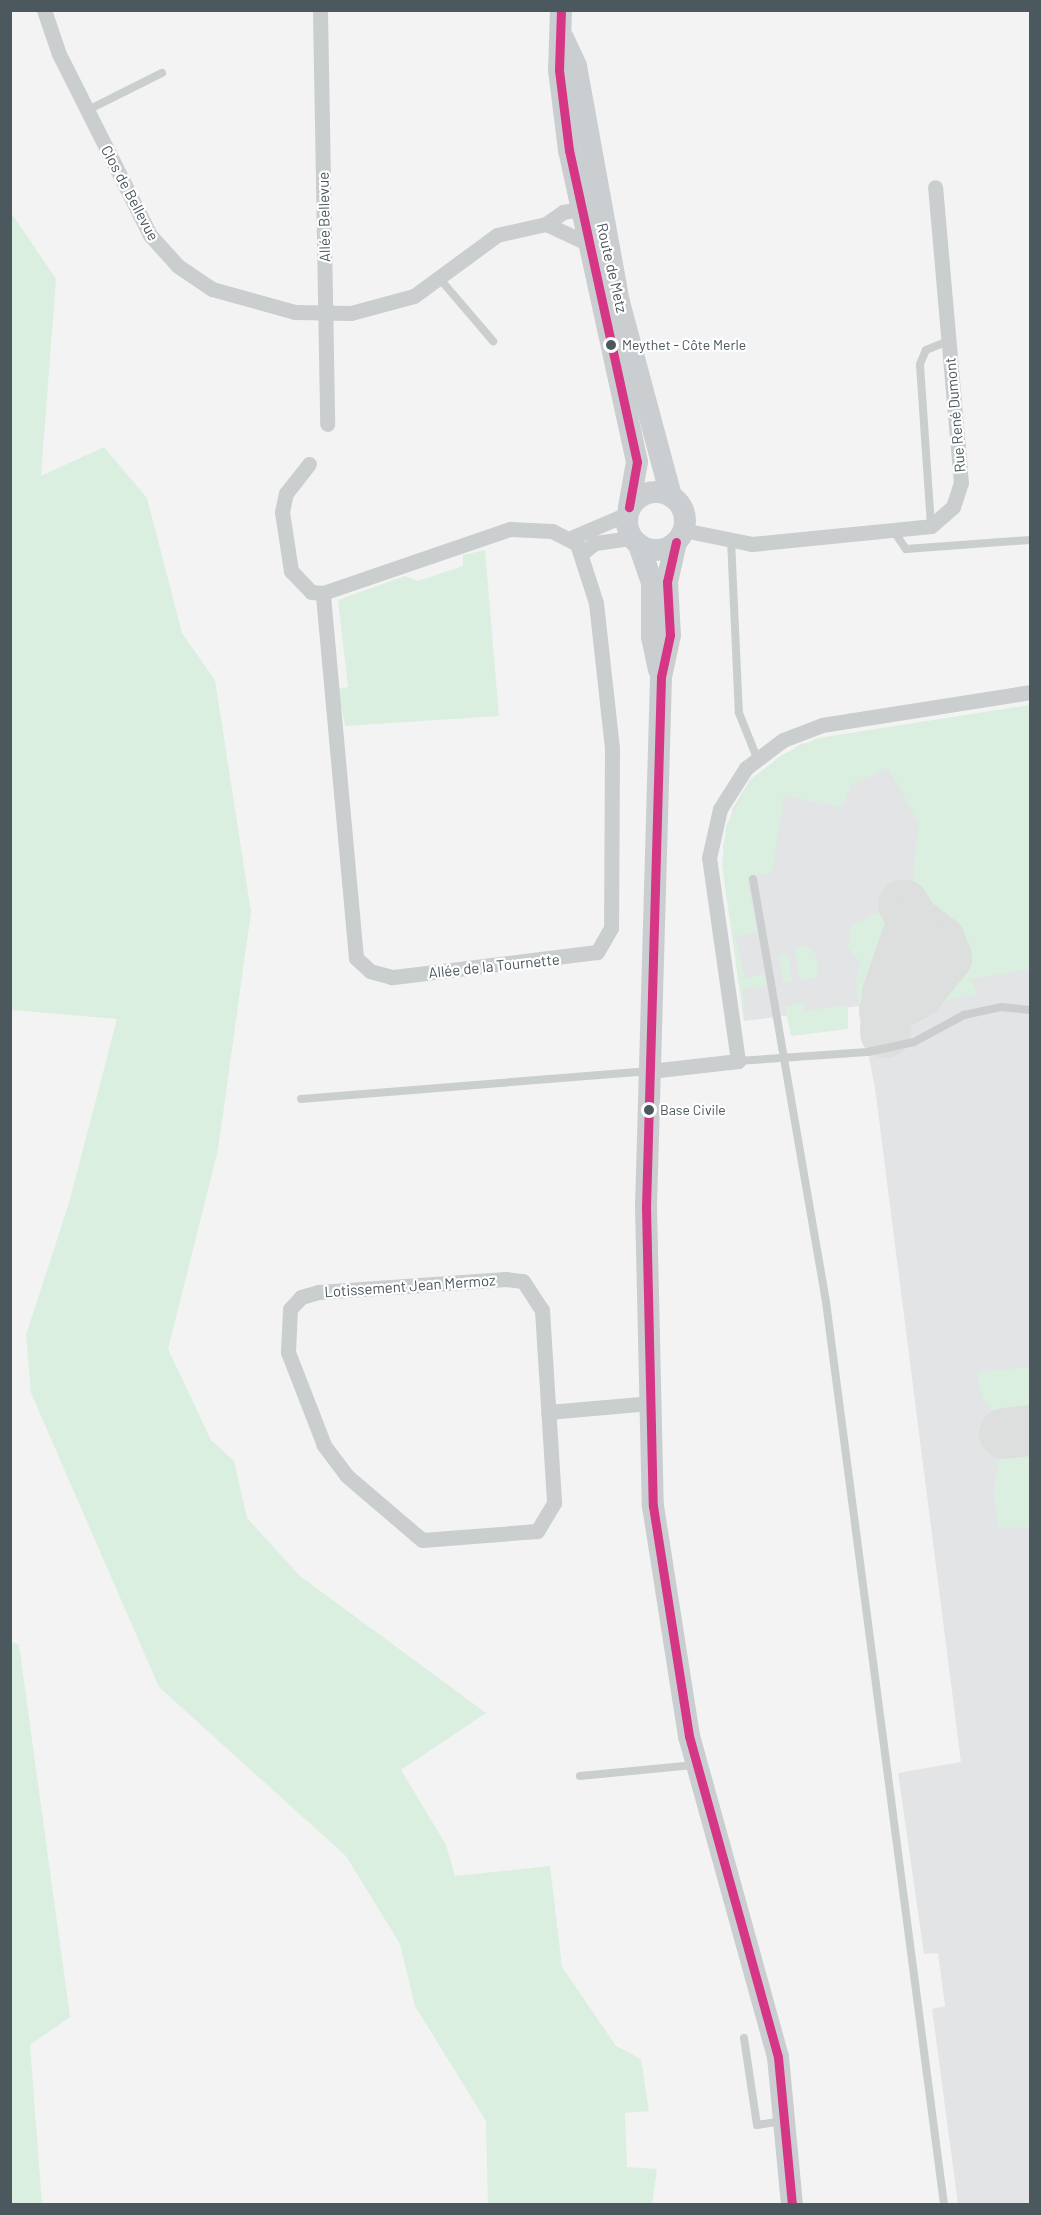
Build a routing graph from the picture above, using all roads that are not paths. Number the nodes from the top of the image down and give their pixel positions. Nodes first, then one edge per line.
1 (44, 10) edge
2 (320, 10) edge
3 (561, 10) edge
4 (563, 38) junction
5 (162, 73) dead end
6 (87, 111) junction
7 (935, 187) dead end
8 (580, 210) junction
9 (546, 224) junction
10 (597, 246) junction
11 (440, 279) junction
12 (326, 314) junction
13 (493, 341) dead end
14 (948, 341) junction
15 (327, 424) dead end
16 (309, 464) dead end
17 (671, 496) junction
18 (628, 510) junction
19 (931, 526) junction
20 (893, 530) junction
21 (679, 536) junction
22 (570, 538) junction
23 (731, 540) junction
24 (1030, 540) edge
25 (635, 542) junction
26 (582, 553) junction
27 (323, 593) junction
28 (661, 677) junction
29 (1030, 692) edge
30 (757, 758) junction
31 (753, 879) dead end
32 (1030, 1010) edge
33 (787, 1054) junction
34 (738, 1061) junction
35 (650, 1071) junction
36 (301, 1099) dead end
37 (650, 1402) junction
38 (548, 1412) junction
39 (698, 1765) junction
40 (580, 1776) dead end
41 (744, 2038) dead end
42 (784, 2120) junction
43 (792, 2205) edge
44 (944, 2205) edge

1 - 6 street, Clos de Bellevue
2 - 12 street, Allée Bellevue
3 - 4 main road, Route de Metz
4 - 8 main road, Route de Metz
4 - 10 main road, Route de Metz
5 - 6 lane
6 - 12 street, Clos de Bellevue
7 - 14 street, Rue René Dumont
8 - 9 street, Clos de Bellevue
8 - 10 main road, Route de Metz
9 - 10 street
9 - 11 street, Clos de Bellevue
10 - 17 main road, Route de Metz
10 - 18 main road, Route de Metz
11 - 12 street, Clos de Bellevue
11 - 13 lane
12 - 15 street, Allée Bellevue
14 - 19 street, Rue René Dumont
14 - 19 lane
16 - 27 street
17 - 18 main road
17 - 21 main road
18 - 22 street
18 - 25 main road
19 - 20 street
20 - 23 street
20 - 24 lane
21 - 23 street
21 - 25 main road
21 - 28 main road
22 - 26 street, Allée de la Tournette
22 - 27 street
23 - 30 lane
25 - 26 street
25 - 28 main road
26 - 27 street, Allée de la Tournette
28 - 35 main road
29 - 30 street
30 - 34 street
31 - 33 lane
32 - 33 lane
33 - 34 lane
33 - 44 lane
34 - 35 street
35 - 36 lane
35 - 37 main road
37 - 38 street
37 - 39 main road
38 - 38 street, Lotissement Jean Mermoz
39 - 40 lane
39 - 42 main road
41 - 42 lane
42 - 43 main road

